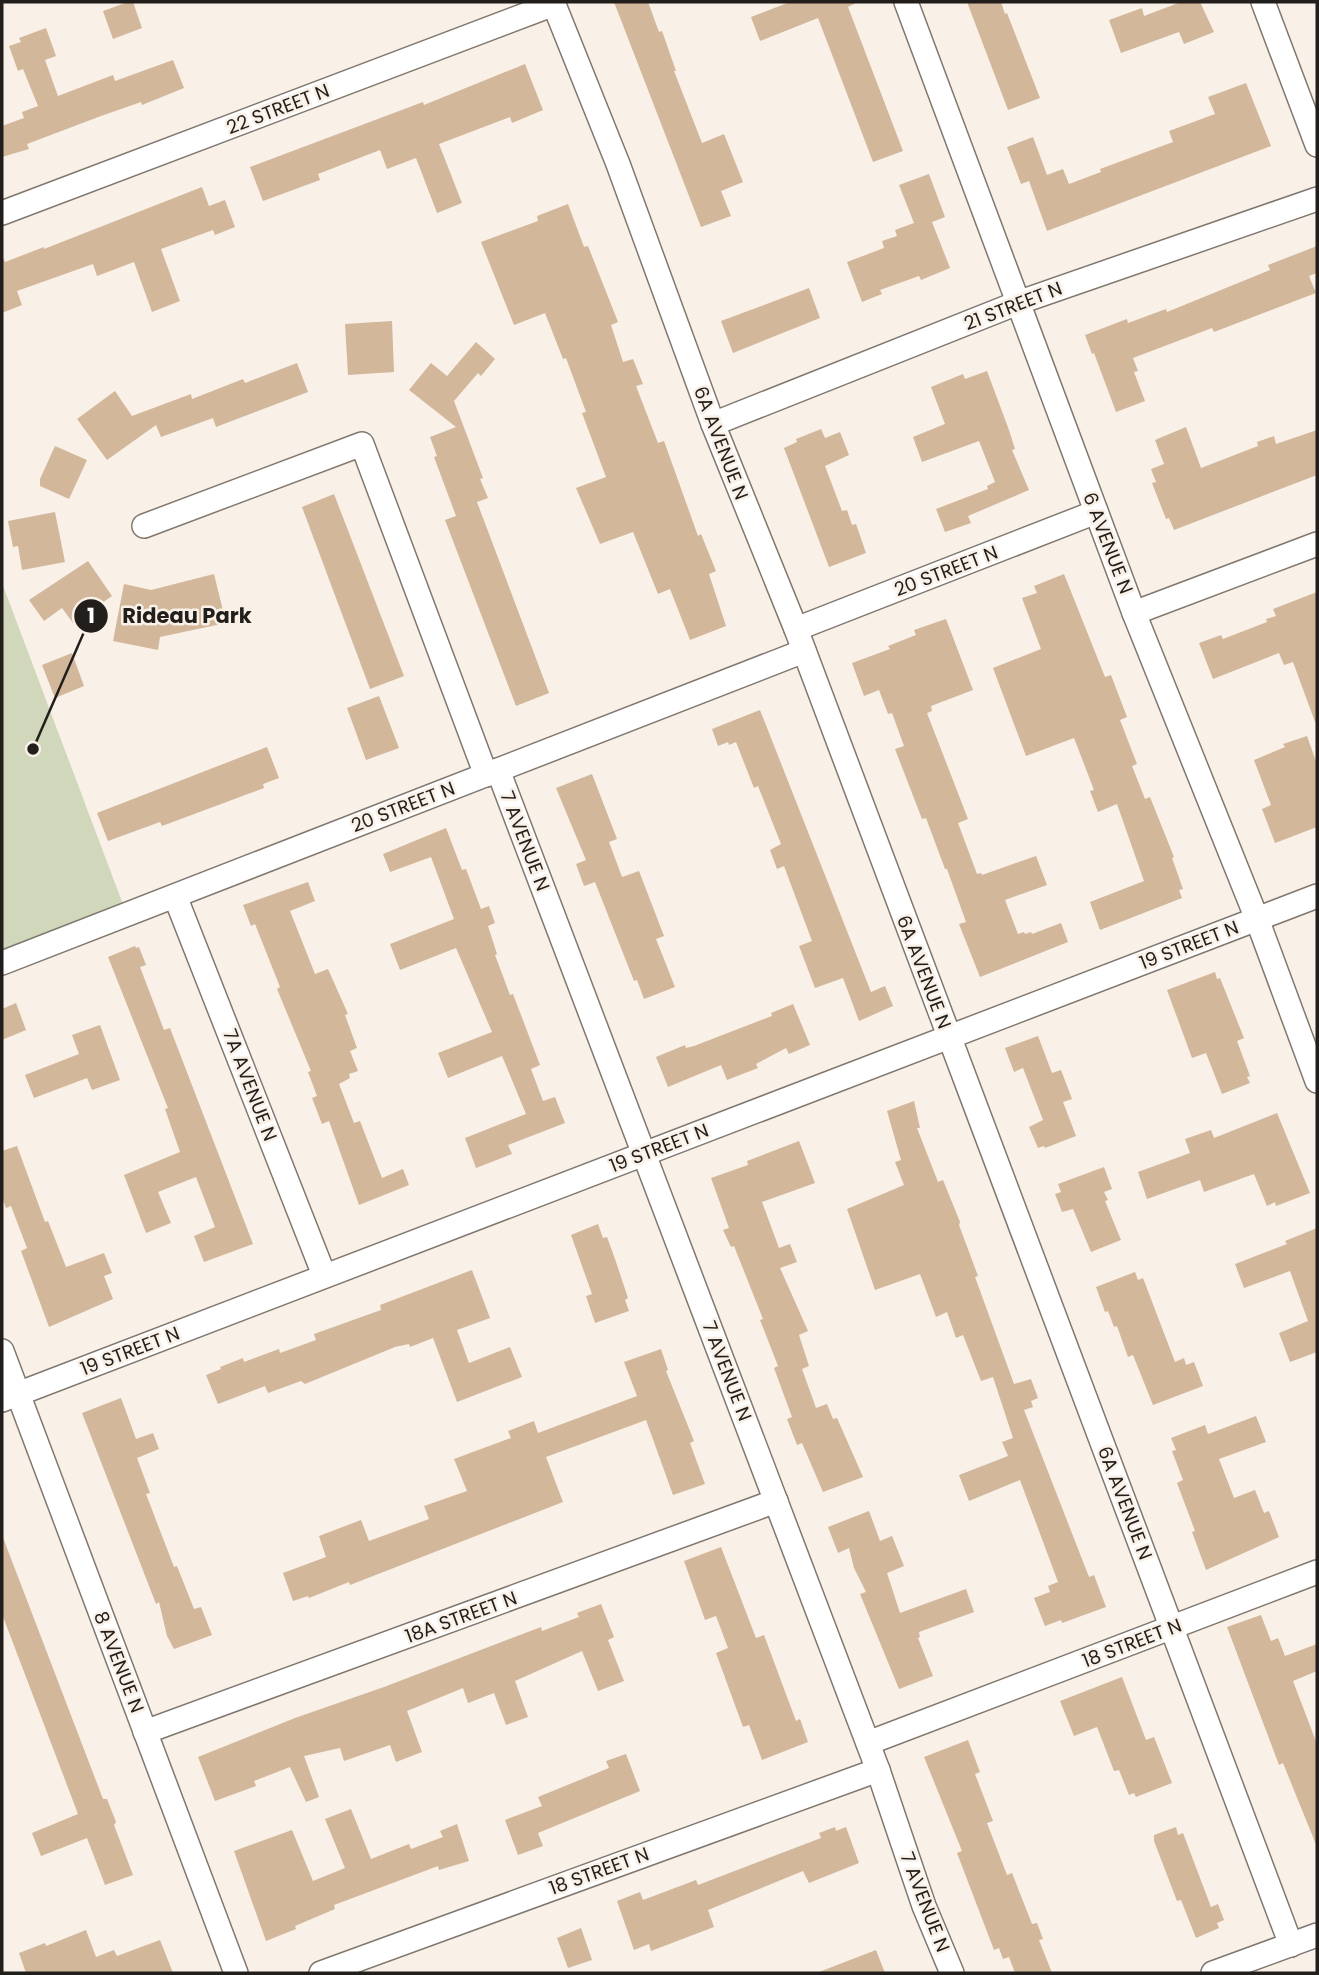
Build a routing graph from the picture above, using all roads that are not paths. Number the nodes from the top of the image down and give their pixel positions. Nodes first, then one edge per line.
1 (906, 2) edge
2 (1263, 2) edge
3 (553, 3) edge
4 (1317, 145) edge
5 (1317, 199) edge
6 (2, 213) edge
7 (1020, 302) junction
8 (713, 424) junction
9 (1097, 512) junction
10 (145, 526) dead end
11 (1317, 544) edge
12 (1134, 613) junction
13 (796, 629) junction
14 (804, 651) junction
15 (492, 772) junction
16 (175, 896) junction
17 (1317, 896) edge
18 (1257, 919) junction
19 (2, 963) edge
20 (949, 1037) junction
21 (1317, 1081) edge
22 (644, 1154) junction
23 (324, 1275) junction
24 (2, 1351) edge
25 (10, 1397) edge
26 (776, 1501) junction
27 (1317, 1572) edge
28 (1171, 1628) junction
29 (145, 1732) junction
30 (868, 1743) junction
31 (878, 1770) junction
32 (1317, 1935) edge
33 (1291, 1945) junction
34 (236, 1973) edge
35 (321, 1973) edge
36 (952, 1973) edge
37 (1213, 1973) edge

1 - 7 street, 6 AVENUE N
2 - 4 street
3 - 6 street, 22 STREET N
3 - 8 street, 6A AVENUE N
5 - 7 street, 21 STREET N
7 - 8 street, 21 STREET N
7 - 9 street, 6 AVENUE N
8 - 13 street, 6A AVENUE N
9 - 12 street, 6 AVENUE N
9 - 13 street, 20 STREET N
10 - 15 street, 7 AVENUE N
11 - 12 street
12 - 18 street, 6 AVENUE N
13 - 14 street, 6A AVENUE N
14 - 15 street, 20 STREET N
14 - 20 street, 6A AVENUE N
15 - 16 street, 20 STREET N
15 - 22 street, 7 AVENUE N
16 - 19 street, 20 STREET N
16 - 23 street, 7A AVENUE N
17 - 18 street, 19 STREET N
18 - 20 street, 19 STREET N
18 - 21 street, 6 AVENUE N
20 - 22 street, 19 STREET N
20 - 28 street, 6A AVENUE N
22 - 23 street, 19 STREET N
22 - 26 street, 7 AVENUE N
23 - 25 street, 19 STREET N
24 - 25 street, 8 AVENUE N
25 - 29 street, 8 AVENUE N
26 - 29 street, 18A STREET N
26 - 30 street, 7 AVENUE N
27 - 28 street, 18 STREET N
28 - 30 street, 18 STREET N
28 - 33 street, 6A AVENUE N
29 - 34 street, 8 AVENUE N
30 - 31 street, 7 AVENUE N
31 - 35 street, 18 STREET N
31 - 36 street, 7 AVENUE N
32 - 33 street
33 - 37 street

